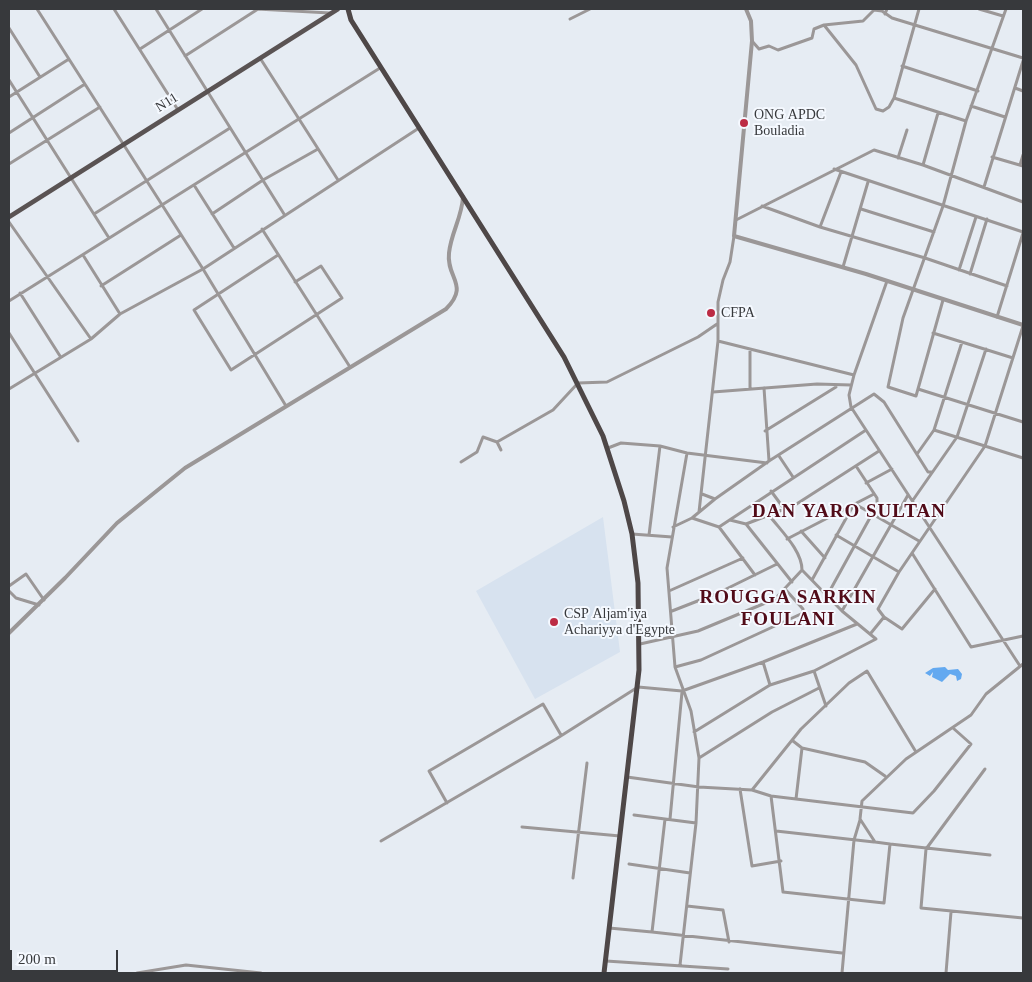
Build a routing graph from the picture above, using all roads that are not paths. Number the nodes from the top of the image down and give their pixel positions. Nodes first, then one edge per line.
1 (37, 9) edge
2 (114, 9) edge
3 (156, 9) edge
4 (202, 9) edge
5 (258, 9) edge
6 (338, 9) edge
7 (348, 9) edge
8 (590, 9) edge
9 (746, 9) edge
10 (919, 9) edge
11 (978, 9) edge
12 (1006, 9) edge
13 (883, 10) edge
14 (331, 13) junction
15 (1003, 16) junction
16 (570, 19) dead end
17 (914, 24) junction
18 (824, 25) junction
19 (9, 28) edge
20 (169, 30) junction
21 (752, 41) junction
22 (993, 48) junction
23 (140, 49) junction
24 (186, 56) junction
25 (260, 58) junction
26 (69, 59) junction
27 (1023, 59) edge
28 (902, 66) junction
29 (381, 67) junction
30 (40, 78) junction
31 (9, 80) edge
32 (85, 84) junction
33 (1015, 88) junction
34 (207, 91) junction
35 (978, 91) junction
36 (1023, 91) edge
37 (17, 92) junction
38 (9, 97) edge
39 (894, 98) junction
40 (971, 106) junction
41 (100, 107) junction
42 (178, 110) junction
43 (938, 113) junction
44 (32, 117) junction
45 (1005, 117) junction
46 (298, 118) junction
47 (966, 121) junction
48 (230, 128) junction
49 (419, 128) junction
50 (907, 130) dead end
51 (9, 133) edge
52 (47, 140) junction
53 (123, 144) junction
54 (318, 149) junction
55 (245, 152) junction
56 (1023, 154) edge
57 (898, 158) junction
58 (992, 158) junction
59 (9, 164) edge
60 (923, 165) junction
61 (1022, 166) edge
62 (834, 169) junction
63 (841, 172) junction
64 (952, 175) junction
65 (71, 177) junction
66 (263, 180) junction
67 (338, 180) junction
68 (147, 181) junction
69 (868, 182) junction
70 (194, 185) junction
71 (984, 187) junction
72 (463, 196) junction
73 (1023, 202) edge
74 (161, 204) junction
75 (762, 206) junction
76 (943, 206) junction
77 (861, 209) junction
78 (94, 214) junction
79 (212, 214) junction
80 (284, 214) junction
81 (9, 217) edge
82 (976, 217) junction
83 (987, 219) junction
84 (736, 220) junction
85 (9, 222) edge
86 (820, 227) junction
87 (262, 229) junction
88 (934, 232) junction
89 (1023, 233) edge
90 (181, 235) junction
91 (734, 236) junction
92 (851, 236) junction
93 (109, 238) junction
94 (234, 248) junction
95 (83, 255) junction
96 (278, 255) junction
97 (925, 258) junction
98 (843, 267) junction
99 (203, 269) junction
100 (959, 270) junction
101 (970, 274) junction
102 (46, 276) junction
103 (887, 281) junction
104 (295, 282) junction
105 (101, 286) junction
106 (1007, 286) junction
107 (913, 290) junction
108 (20, 293) junction
109 (218, 294) junction
110 (943, 300) junction
111 (9, 301) edge
112 (120, 314) junction
113 (316, 316) junction
114 (997, 318) junction
115 (717, 324) junction
116 (1023, 326) edge
117 (933, 333) junction
118 (9, 334) edge
119 (91, 339) junction
120 (11, 341) edge
121 (718, 341) junction
122 (962, 342) junction
123 (750, 349) junction
124 (986, 349) junction
125 (255, 355) junction
126 (60, 356) junction
127 (1013, 358) junction
128 (350, 367) junction
129 (33, 373) junction
130 (854, 375) junction
131 (578, 383) junction
132 (851, 385) junction
133 (837, 386) junction
134 (750, 388) junction
135 (764, 388) junction
136 (918, 389) junction
137 (9, 390) edge
138 (713, 392) junction
139 (944, 397) junction
140 (968, 404) junction
141 (286, 406) junction
142 (851, 407) junction
143 (997, 413) junction
144 (1023, 422) edge
145 (866, 430) junction
146 (934, 430) junction
147 (765, 431) junction
148 (957, 437) junction
149 (78, 441) dead end
150 (497, 442) junction
151 (660, 446) junction
152 (986, 446) junction
153 (608, 448) junction
154 (501, 450) dead end
155 (879, 451) junction
156 (687, 453) junction
157 (917, 454) junction
158 (706, 455) junction
159 (779, 456) junction
160 (1023, 458) edge
161 (461, 462) dead end
162 (768, 462) junction
163 (856, 466) junction
164 (892, 470) junction
165 (932, 472) junction
166 (793, 477) junction
167 (866, 483) junction
168 (771, 491) junction
169 (702, 494) junction
170 (874, 494) junction
171 (908, 494) junction
172 (715, 499) junction
173 (913, 500) junction
174 (855, 504) junction
175 (785, 510) junction
176 (871, 513) junction
177 (698, 514) junction
178 (769, 515) junction
179 (692, 518) junction
180 (730, 520) junction
181 (890, 523) junction
182 (746, 524) junction
183 (719, 527) junction
184 (930, 527) junction
185 (673, 528) junction
186 (800, 530) junction
187 (632, 534) junction
188 (649, 535) junction
189 (836, 535) junction
190 (672, 537) junction
191 (787, 539) junction
192 (919, 541) junction
193 (854, 545) junction
194 (912, 553) junction
195 (872, 556) junction
196 (743, 558) junction
197 (825, 558) junction
198 (777, 564) junction
199 (802, 570) junction
200 (899, 572) junction
201 (755, 575) junction
202 (812, 580) junction
203 (792, 582) junction
204 (9, 586) edge
205 (785, 589) junction
206 (935, 590) junction
207 (9, 591) edge
208 (668, 591) junction
209 (828, 594) junction
210 (44, 600) junction
211 (39, 605) junction
212 (672, 611) junction
213 (842, 611) junction
214 (884, 617) junction
215 (857, 624) junction
216 (9, 633) edge
217 (871, 634) junction
218 (674, 636) junction
219 (1023, 636) edge
220 (1004, 640) junction
221 (640, 644) junction
222 (763, 662) junction
223 (1022, 665) edge
224 (675, 667) junction
225 (814, 671) junction
226 (770, 685) junction
227 (638, 687) junction
228 (819, 688) junction
229 (682, 691) junction
230 (826, 706) junction
231 (953, 728) junction
232 (694, 732) junction
233 (561, 735) junction
234 (792, 740) junction
235 (802, 748) junction
236 (916, 752) junction
237 (699, 758) junction
238 (587, 762) dead end
239 (985, 769) dead end
240 (886, 776) junction
241 (627, 777) junction
242 (672, 783) junction
243 (699, 787) junction
244 (740, 789) junction
245 (752, 790) junction
246 (771, 796) junction
247 (796, 799) junction
248 (447, 803) junction
249 (861, 807) junction
250 (634, 815) dead end
251 (665, 819) junction
252 (670, 819) junction
253 (860, 820) junction
254 (696, 823) junction
255 (522, 827) dead end
256 (776, 831) junction
257 (579, 832) junction
258 (620, 836) junction
259 (854, 840) junction
260 (381, 841) dead end
261 (875, 842) junction
262 (890, 844) junction
263 (926, 848) junction
264 (990, 855) dead end
265 (780, 861) junction
266 (629, 864) dead end
267 (659, 869) junction
268 (690, 873) junction
269 (573, 878) dead end
270 (848, 899) junction
271 (687, 906) junction
272 (951, 912) junction
273 (1023, 918) edge
274 (609, 928) junction
275 (652, 932) junction
276 (684, 936) junction
277 (729, 942) junction
278 (842, 952) junction
279 (606, 961) junction
280 (680, 965) junction
281 (728, 969) dead end
282 (138, 973) edge
283 (261, 973) edge
284 (604, 973) edge
285 (842, 973) edge
286 (946, 973) edge

1 - 26 street
2 - 23 street
3 - 20 street
4 - 20 street
5 - 14 street
5 - 24 street
6 - 14 main road, N11
7 - 29 highway
8 - 16 street
9 - 21 street
10 - 17 street
11 - 15 street
12 - 15 street
13 - 17 street
13 - 18 street
14 - 25 main road, N11
15 - 22 street
17 - 22 street
17 - 28 street
18 - 21 street
18 - 39 street
19 - 30 street
20 - 23 street
20 - 24 street
21 - 84 street
22 - 27 street
22 - 35 street
23 - 42 street
24 - 34 street
25 - 34 main road, N11
25 - 46 street
26 - 30 street
26 - 32 street
27 - 33 street
28 - 35 street
28 - 39 street
29 - 46 street
29 - 49 highway
30 - 37 street
31 - 37 street
32 - 41 street
32 - 44 street
33 - 36 street
33 - 45 street
34 - 42 main road, N11
34 - 48 street
35 - 40 street
37 - 38 street
37 - 44 street
39 - 43 street
40 - 45 street
40 - 47 street
41 - 52 street
41 - 53 street
42 - 53 main road, N11
43 - 47 street
43 - 60 street
44 - 51 street
44 - 52 street
45 - 58 street
46 - 54 street
46 - 55 street
47 - 64 street
48 - 55 street
48 - 68 street
49 - 67 street
49 - 72 highway
50 - 57 street
52 - 59 street
52 - 65 street
53 - 65 main road, N11
53 - 68 street
54 - 66 street
54 - 67 street
55 - 66 street
55 - 70 street
56 - 61 street
57 - 60 street
57 - 62 street
58 - 61 street
58 - 71 street
60 - 64 street
62 - 63 street
62 - 75 street
63 - 69 street
63 - 86 street
64 - 71 street
64 - 76 street
65 - 78 street
65 - 81 main road, N11
66 - 79 street
66 - 80 street
67 - 80 street
68 - 74 street
68 - 78 street
69 - 76 street
69 - 77 street
70 - 74 street
70 - 79 street
71 - 73 street
72 - 128 street
72 - 131 highway
74 - 90 street
74 - 93 street
75 - 84 street
75 - 86 street
76 - 82 street
76 - 88 street
77 - 88 street
77 - 92 street
78 - 93 street
79 - 94 street
80 - 87 street
82 - 83 street
82 - 100 street
83 - 89 street
83 - 101 street
84 - 91 street
85 - 102 street
86 - 92 street
87 - 94 street
87 - 96 street
88 - 97 street
89 - 106 street
90 - 99 street
90 - 105 street
91 - 98 street
91 - 115 street
92 - 97 street
92 - 98 street
93 - 95 street
94 - 99 street
95 - 102 street
95 - 105 street
96 - 104 street
96 - 109 street
97 - 100 street
97 - 107 street
98 - 103 street
99 - 109 street
99 - 112 street
100 - 101 street
101 - 106 street
102 - 108 street
102 - 119 street
103 - 107 street
103 - 130 street
104 - 113 street
104 - 113 street
105 - 112 street
106 - 114 street
107 - 110 street
107 - 136 street
108 - 111 street
108 - 126 street
109 - 125 street
109 - 125 street
110 - 114 street
110 - 117 street
112 - 119 street
113 - 125 street
113 - 128 street
114 - 116 street
115 - 121 street
115 - 131 street
116 - 127 street
117 - 122 street
117 - 136 street
118 - 120 street
119 - 126 street
120 - 129 street
121 - 123 street
121 - 138 street
122 - 124 street
122 - 139 street
123 - 130 street
123 - 134 street
124 - 127 street
124 - 140 street
125 - 141 street
126 - 129 street
127 - 143 street
128 - 141 street
129 - 137 street
129 - 149 street
130 - 132 street
131 - 150 street
131 - 153 highway
132 - 133 street
132 - 142 street
133 - 135 street
133 - 147 street
134 - 135 street
134 - 138 street
135 - 147 street
136 - 139 street
138 - 158 street
139 - 140 street
139 - 146 street
140 - 143 street
140 - 148 street
141 - 210 street
142 - 145 street
142 - 157 street
142 - 159 street
143 - 144 street
143 - 152 street
145 - 155 street
145 - 166 street
146 - 148 street
146 - 157 street
147 - 162 street
148 - 152 street
148 - 165 street
150 - 154 street
150 - 161 street
151 - 153 street
151 - 156 street
151 - 188 street
152 - 160 street
152 - 184 street
153 - 187 highway
155 - 163 street
155 - 164 street
156 - 158 street
156 - 185 street
157 - 165 street
158 - 162 street
158 - 169 street
159 - 162 street
159 - 166 street
162 - 172 street
163 - 167 street
163 - 175 street
164 - 167 street
164 - 171 street
165 - 173 street
166 - 168 street
167 - 170 street
168 - 175 street
168 - 180 street
169 - 172 street
169 - 177 street
170 - 174 street
170 - 176 street
171 - 173 street
171 - 181 street
172 - 177 street
173 - 184 street
174 - 176 street
174 - 186 street
174 - 189 street
175 - 178 street
176 - 181 street
176 - 193 street
177 - 179 street
178 - 182 street
178 - 191 street
179 - 183 street
179 - 185 street
180 - 182 street
180 - 183 street
181 - 192 street
181 - 195 street
182 - 198 street
183 - 196 street
184 - 192 street
184 - 220 street
185 - 190 street
186 - 191 street
186 - 197 street
187 - 188 street
187 - 221 highway
188 - 190 street
189 - 193 street
189 - 197 street
190 - 208 street
191 - 199 street
192 - 194 street
193 - 195 street
193 - 209 street
194 - 200 street
194 - 206 street
195 - 200 street
195 - 213 street
196 - 201 street
196 - 208 street
197 - 202 street
198 - 201 street
198 - 203 street
199 - 202 street
199 - 203 street
200 - 214 street
201 - 212 street
202 - 209 street
203 - 205 street
204 - 210 street
205 - 218 street
205 - 224 street
206 - 214 street
206 - 220 street
207 - 211 street
208 - 212 street
209 - 213 street
210 - 211 street
211 - 216 street
212 - 218 street
213 - 215 street
214 - 217 street
215 - 217 street
215 - 222 street
217 - 225 street
218 - 221 street
218 - 224 street
219 - 220 street
220 - 223 street
221 - 227 highway
222 - 226 street
222 - 229 street
223 - 231 street
224 - 229 street
225 - 226 street
225 - 228 street
226 - 232 street
227 - 229 street
227 - 233 street
227 - 241 highway
228 - 230 street
228 - 237 street
229 - 232 street
229 - 242 street
230 - 234 street
230 - 236 street
231 - 236 street
231 - 249 street
232 - 237 street
233 - 248 street
233 - 248 street
234 - 235 street
234 - 245 street
235 - 240 street
235 - 247 street
236 - 240 street
237 - 243 street
238 - 257 street
239 - 263 street
240 - 249 street
241 - 242 street
241 - 258 highway
242 - 243 street
242 - 252 street
243 - 244 street
243 - 254 street
244 - 245 street
244 - 265 street
245 - 246 street
246 - 247 street
246 - 256 street
247 - 249 street
248 - 260 street
249 - 253 street
250 - 251 street
251 - 252 street
251 - 267 street
252 - 254 street
253 - 259 street
253 - 261 street
254 - 268 street
255 - 257 street
256 - 259 street
256 - 265 street
257 - 258 street
257 - 269 street
258 - 274 highway
259 - 261 street
259 - 270 street
261 - 262 street
262 - 263 street
262 - 270 street
263 - 264 street
263 - 272 street
265 - 270 street
266 - 267 street
267 - 268 street
267 - 275 street
268 - 271 street
270 - 278 street
271 - 276 street
271 - 277 street
272 - 273 street
272 - 286 street
274 - 275 street
274 - 279 highway
275 - 276 street
276 - 277 street
276 - 280 street
277 - 278 street
278 - 285 street
279 - 280 street
279 - 284 highway
280 - 281 street
282 - 283 street

